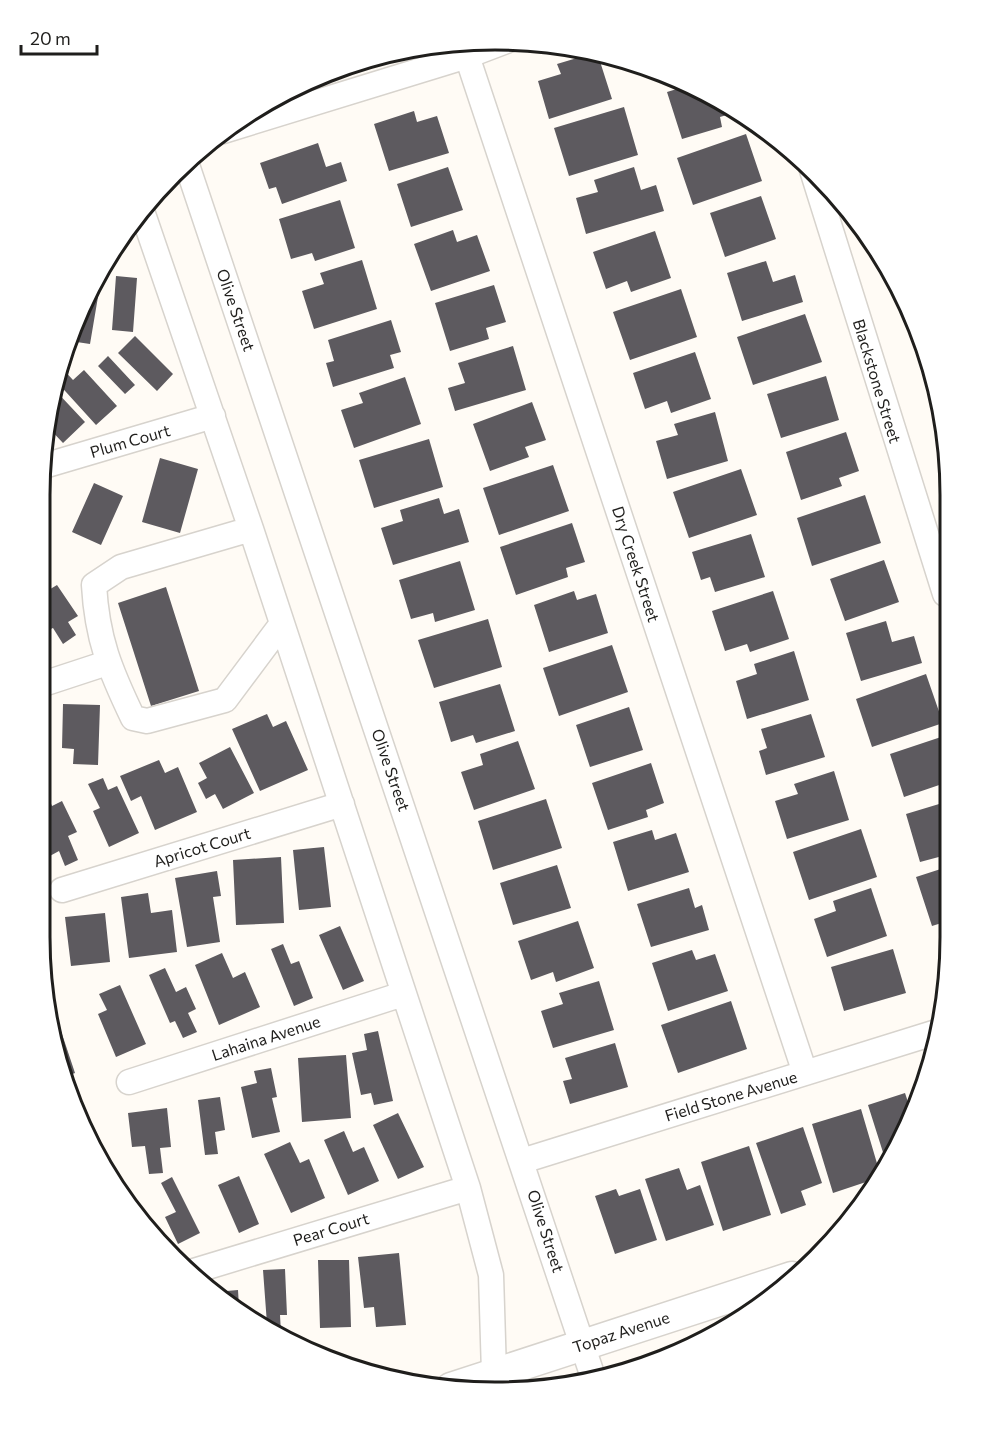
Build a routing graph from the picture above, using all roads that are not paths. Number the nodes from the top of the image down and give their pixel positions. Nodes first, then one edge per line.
1 (483, 50) edge
2 (467, 56) junction
3 (251, 122) edge
4 (189, 171) edge
5 (818, 189) edge
6 (142, 224) edge
7 (213, 416) junction
8 (50, 464) edge
9 (251, 529) junction
10 (935, 534) edge
11 (940, 564) edge
12 (281, 625) junction
13 (107, 663) junction
14 (50, 682) edge
15 (342, 804) junction
16 (62, 890) dead end
17 (403, 994) junction
18 (929, 1034) edge
19 (805, 1073) junction
20 (129, 1082) dead end
21 (522, 1161) junction
22 (468, 1188) junction
23 (199, 1269) edge
24 (774, 1283) edge
25 (583, 1344) junction
26 (591, 1371) edge
27 (494, 1373) junction
28 (471, 1381) edge

1 - 2 street
2 - 3 street
2 - 19 street, Dry Creek Street
4 - 21 street, Olive Street
5 - 10 street, Blackstone Street
6 - 7 street
7 - 8 street, Plum Court
7 - 9 street
9 - 12 street
9 - 13 street
10 - 11 street, Blackstone Street
12 - 13 street
12 - 15 street
13 - 14 street
15 - 16 street, Apricot Court
15 - 17 street
17 - 20 street, Lahaina Avenue
17 - 22 street
18 - 19 street, Field Stone Avenue
19 - 21 street, Field Stone Avenue
21 - 25 street, Olive Street
22 - 23 street, Pear Court
22 - 27 street
24 - 25 street, Topaz Avenue
25 - 26 street, Olive Street
25 - 27 street, Topaz Avenue
27 - 28 street, Topaz Avenue

